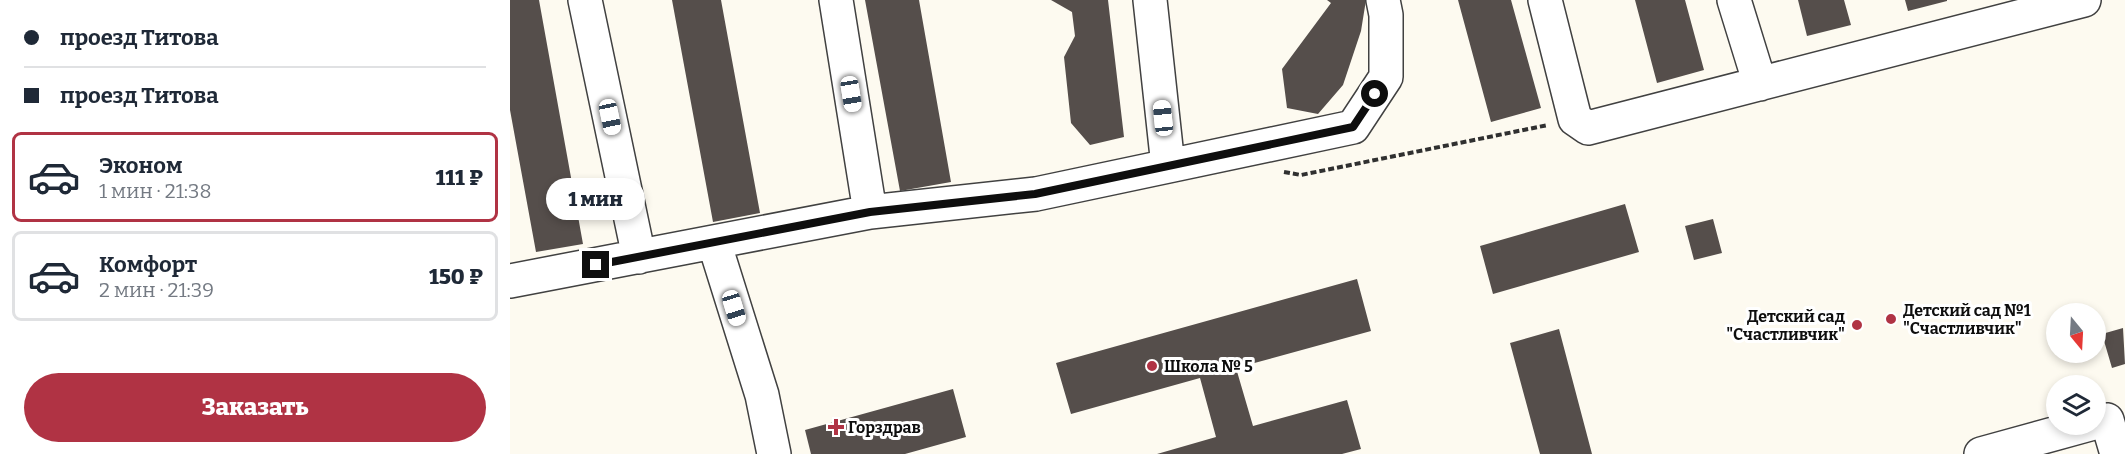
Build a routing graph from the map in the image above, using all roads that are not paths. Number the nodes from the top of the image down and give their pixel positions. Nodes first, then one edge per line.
1 (585, 0) edge
2 (836, 0) edge
3 (1150, 0) edge
4 (1383, 0) edge
5 (1545, 0) edge
6 (1734, 0) edge
7 (2084, 0) edge
8 (1760, 84) junction
9 (1168, 166) junction
10 (870, 212) junction
11 (714, 242) junction
12 (639, 257) junction
13 (510, 281) edge
14 (2106, 426) edge
15 (2052, 435) edge
16 (774, 454) edge
17 (1981, 454) edge
18 (2117, 454) edge

1 - 12 street
2 - 10 street
3 - 9 street
4 - 9 street
5 - 8 street
6 - 8 street
7 - 8 street
9 - 10 street
10 - 11 street
11 - 12 street
11 - 16 street
12 - 13 street
14 - 18 street
15 - 17 street

